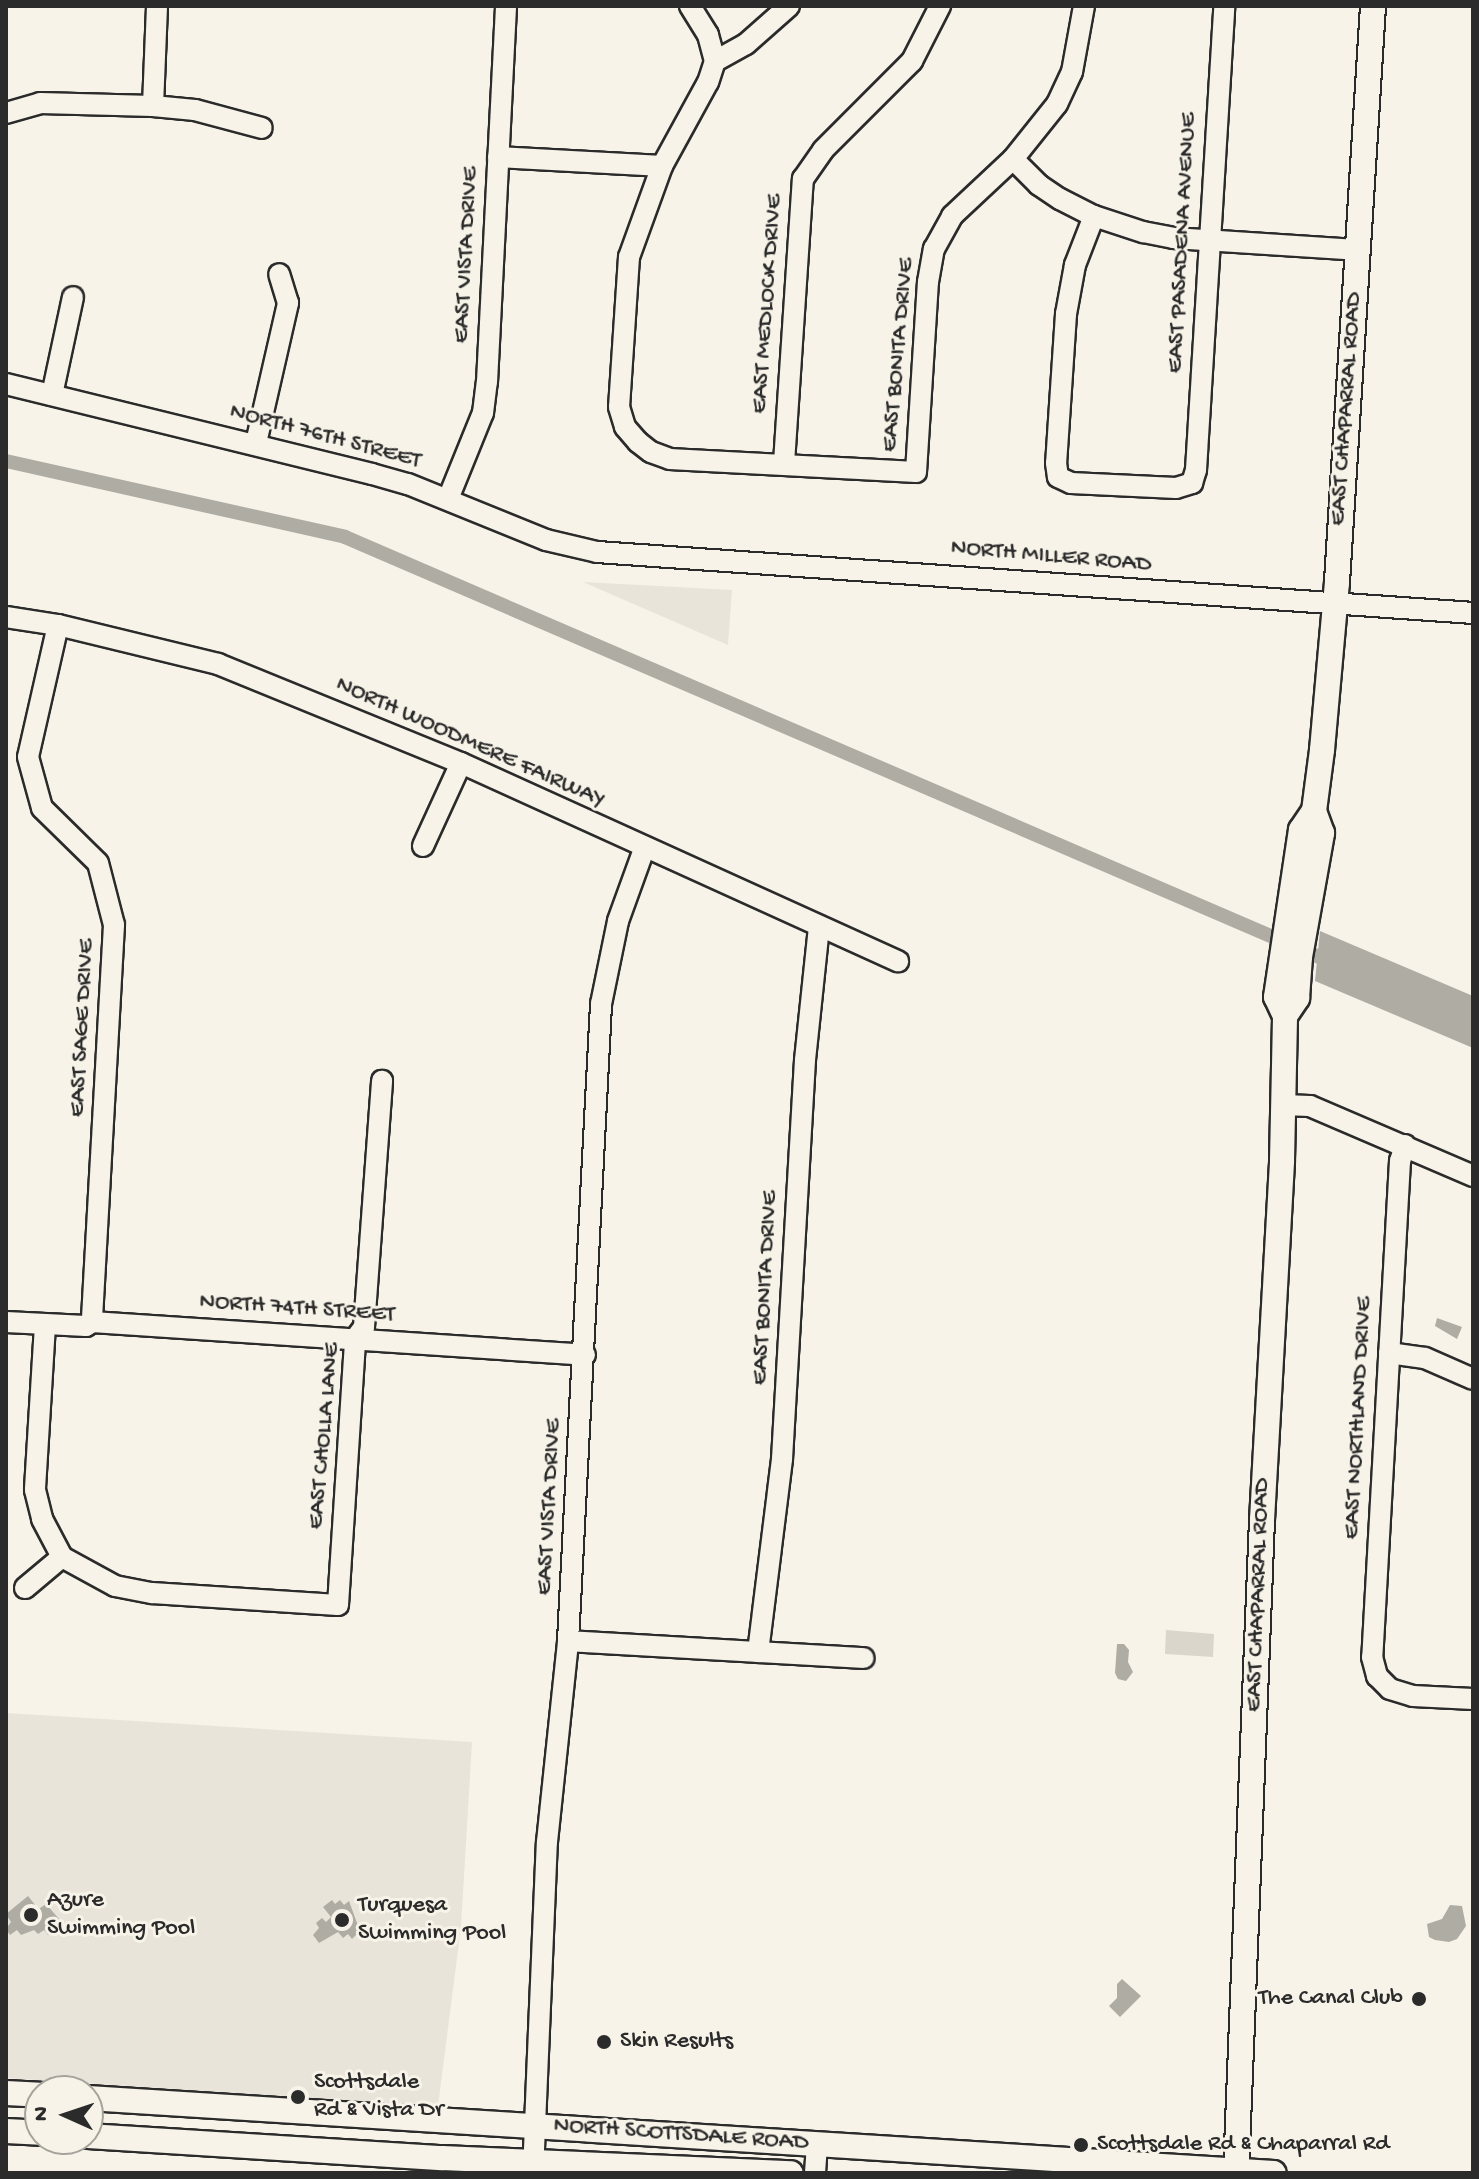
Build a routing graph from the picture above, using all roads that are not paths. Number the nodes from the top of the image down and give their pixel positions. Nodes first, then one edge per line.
1 (157, 6) edge
2 (506, 6) edge
3 (690, 6) edge
4 (789, 6) edge
5 (940, 6) edge
6 (1084, 6) edge
7 (1224, 6) edge
8 (1373, 6) edge
9 (715, 61) junction
10 (153, 106) junction
11 (6, 113) edge
12 (262, 128) dead end
13 (498, 157) junction
14 (1013, 159) junction
15 (662, 166) junction
16 (1094, 216) junction
17 (1209, 241) junction
18 (1357, 250) junction
19 (279, 274) dead end
20 (73, 297) dead end
21 (6, 384) edge
22 (52, 395) junction
23 (256, 443) junction
24 (784, 463) junction
25 (448, 499) junction
26 (625, 555) joint
27 (1335, 603) junction
28 (1473, 613) edge
29 (6, 617) edge
30 (58, 625) junction
31 (461, 763) junction
32 (423, 846) dead end
33 (644, 849) junction
34 (819, 927) junction
35 (898, 961) dead end
36 (382, 1081) dead end
37 (1282, 1105) junction
38 (1405, 1145) junction
39 (1473, 1176) edge
40 (6, 1322) edge
41 (92, 1322) junction
42 (45, 1325) junction
43 (355, 1339) junction
44 (1389, 1353) junction
45 (585, 1355) junction
46 (1473, 1379) edge
47 (62, 1557) junction
48 (25, 1588) dead end
49 (568, 1641) junction
50 (758, 1652) junction
51 (864, 1658) dead end
52 (1473, 1699) edge
53 (104, 2099) edge
54 (535, 2126) junction
55 (104, 2137) edge
56 (817, 2144) junction
57 (533, 2167) edge
58 (1236, 2172) edge
59 (791, 2173) edge
60 (815, 2173) edge
61 (1274, 2173) edge

1 - 10 street
2 - 13 street, EAST VISTA DRIVE
3 - 9 street
4 - 9 street
5 - 24 street, EAST MEDLOCK DRIVE
6 - 14 street, EAST BONITA DRIVE
7 - 17 street, EAST PASADENA AVENUE
8 - 18 main road, EAST CHAPARRAL ROAD
9 - 15 street
10 - 11 street
10 - 12 street
13 - 15 street
13 - 25 street, EAST VISTA DRIVE
14 - 16 street
14 - 24 street, EAST BONITA DRIVE
15 - 24 street
16 - 17 street
16 - 17 street, EAST PASADENA AVENUE
17 - 18 street
18 - 27 main road, EAST CHAPARRAL ROAD
19 - 23 street
20 - 22 street
21 - 22 street, NORTH 76TH STREET
22 - 23 street, NORTH 76TH STREET
23 - 25 street, NORTH 76TH STREET
25 - 26 street, NORTH 76TH STREET
26 - 27 street, NORTH MILLER ROAD
27 - 28 street, NORTH MILLER ROAD
27 - 37 main road, EAST CHAPARRAL ROAD
29 - 30 street, NORTH WOODMERE FAIRWAY
30 - 31 street, NORTH WOODMERE FAIRWAY
30 - 41 street, EAST SAGE DRIVE
31 - 32 street
31 - 33 street, NORTH WOODMERE FAIRWAY
33 - 34 street, NORTH WOODMERE FAIRWAY
33 - 45 street, EAST VISTA DRIVE
34 - 35 street, NORTH WOODMERE FAIRWAY
34 - 50 street, EAST BONITA DRIVE
36 - 43 street, EAST CHOLLA LANE
37 - 38 street
37 - 58 main road, EAST CHAPARRAL ROAD
38 - 39 street
38 - 44 street, EAST NORTHLAND DRIVE
40 - 42 street, NORTH 74TH STREET
41 - 42 street, NORTH 74TH STREET
41 - 43 street, NORTH 74TH STREET
42 - 47 street
43 - 45 street, NORTH 74TH STREET
43 - 47 street, EAST CHOLLA LANE
44 - 46 street
44 - 52 street, EAST NORTHLAND DRIVE
45 - 49 street, EAST VISTA DRIVE
47 - 48 street
49 - 50 street
49 - 54 street, EAST VISTA DRIVE
50 - 51 street
53 - 54 main road, NORTH SCOTTSDALE ROAD
54 - 56 main road, NORTH SCOTTSDALE ROAD
54 - 57 street, EAST VISTA DRIVE
55 - 57 main road, NORTH SCOTTSDALE ROAD
56 - 58 main road, NORTH SCOTTSDALE ROAD
56 - 60 street
57 - 59 main road, NORTH SCOTTSDALE ROAD
58 - 61 main road, NORTH SCOTTSDALE ROAD

